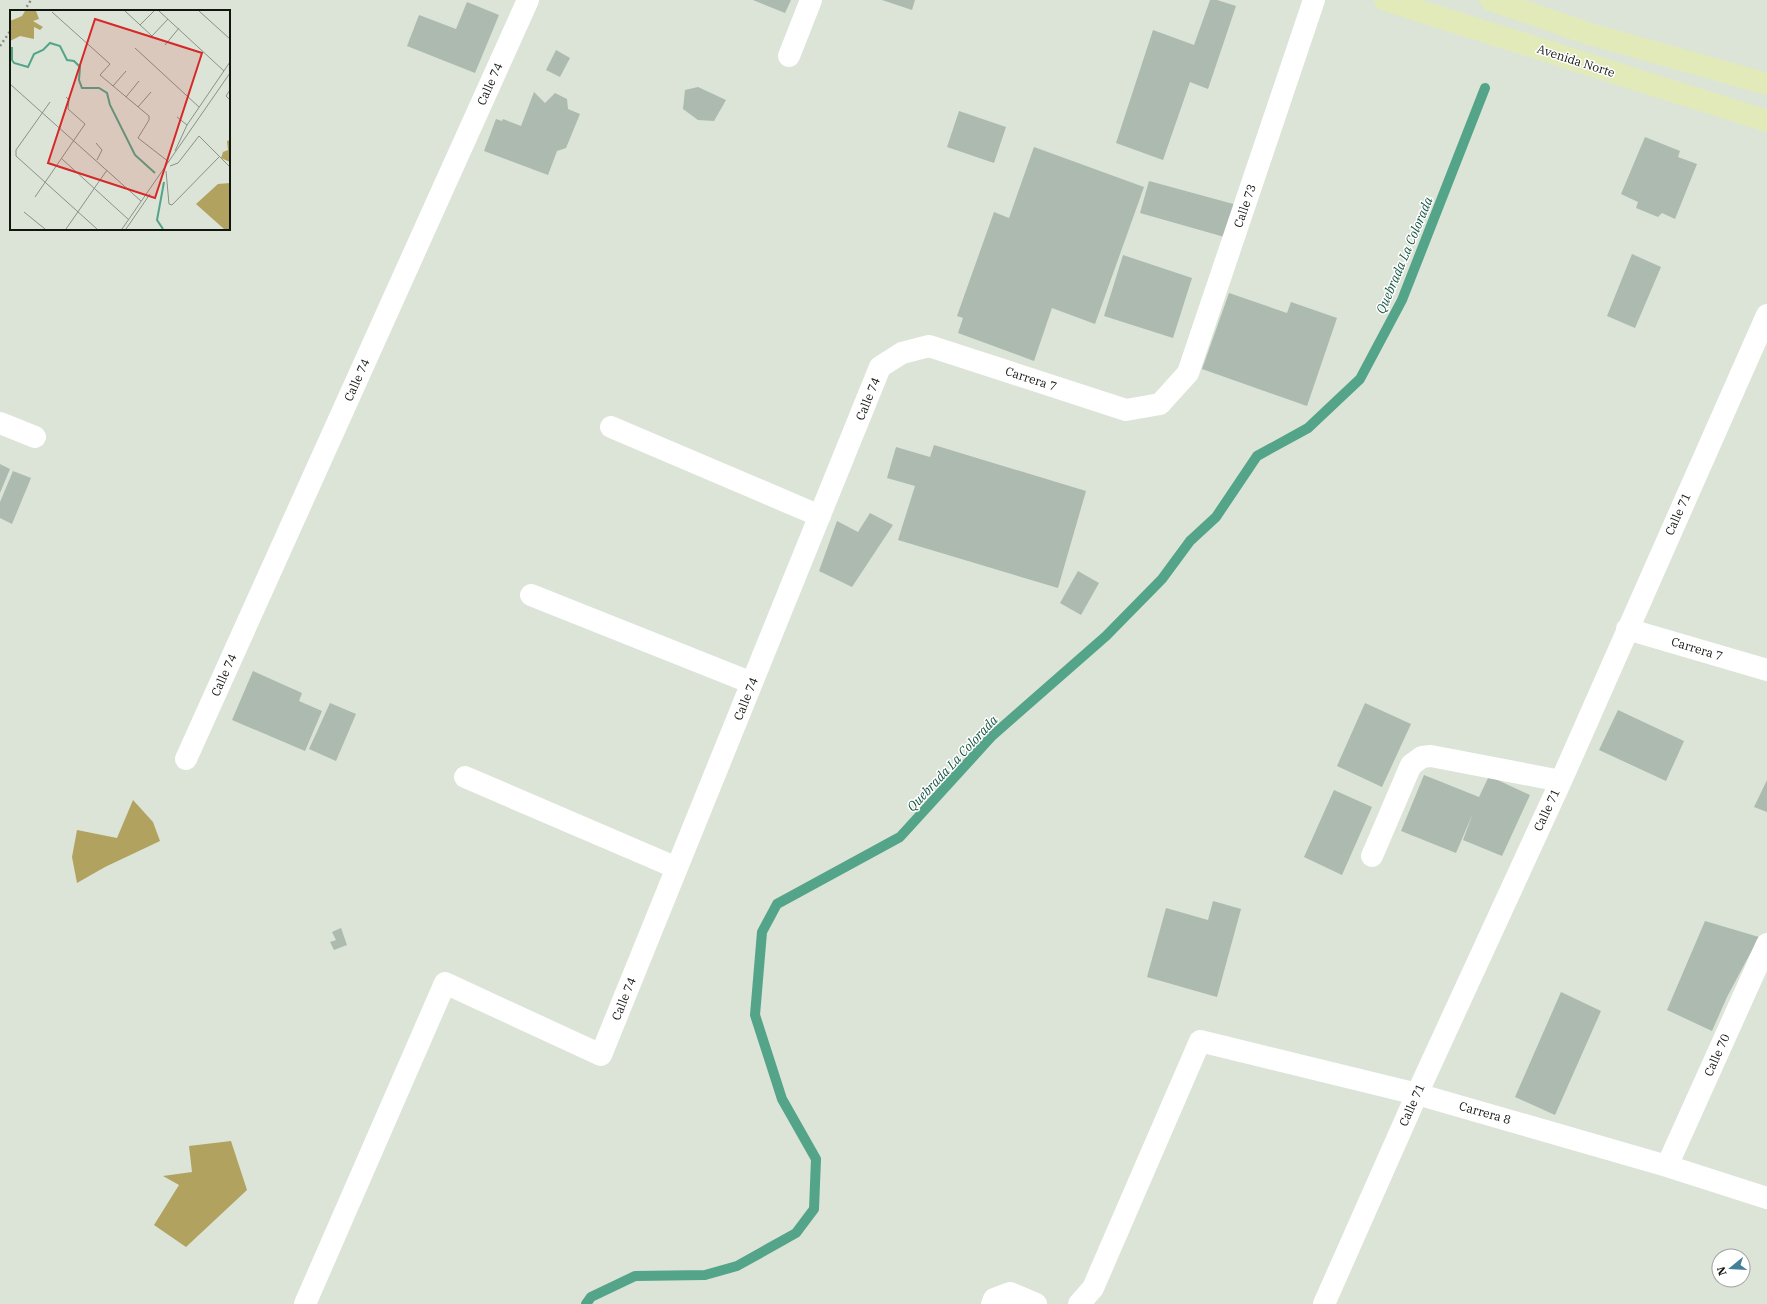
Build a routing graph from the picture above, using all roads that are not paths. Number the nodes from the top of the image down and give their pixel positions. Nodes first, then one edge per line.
1 (528, 0) edge
2 (811, 0) edge
3 (1314, 0) edge
4 (1385, 0) edge
5 (1491, 0) edge
6 (789, 56) dead end
7 (1767, 84) edge
8 (1767, 121) edge
9 (1767, 315) edge
10 (902, 353) joint
11 (1160, 404) joint
12 (0, 423) edge
13 (611, 427) dead end
14 (35, 437) dead end
15 (820, 516) junction
16 (530, 595) dead end
17 (1628, 629) junction
18 (1767, 670) edge
19 (752, 683) junction
20 (186, 759) dead end
21 (465, 776) dead end
22 (1561, 781) junction
23 (1372, 856) dead end
24 (677, 868) junction
25 (1767, 944) edge
26 (1417, 1094) junction
27 (1667, 1166) junction
28 (1767, 1198) edge
29 (305, 1304) edge
30 (992, 1304) edge
31 (1036, 1304) edge
32 (1079, 1304) edge
33 (1324, 1304) edge

1 - 20 street, Calle 74
2 - 6 street
3 - 11 street, Calle 73
4 - 8 main road, Avenida Norte
5 - 7 main road
9 - 17 street, Calle 71
10 - 11 street, Carrera 7
10 - 15 street, Calle 74
12 - 14 street
13 - 15 street
15 - 19 street, Calle 74
16 - 19 street
17 - 18 street, Carrera 7
17 - 22 street, Calle 71
19 - 24 street, Calle 74
21 - 24 street
22 - 23 street
22 - 26 street, Calle 71
24 - 29 street, Calle 74
25 - 27 street, Calle 70
26 - 27 street, Carrera 8
26 - 32 street, Carrera 8
26 - 33 street, Calle 71
27 - 28 street, Carrera 8
30 - 31 street

